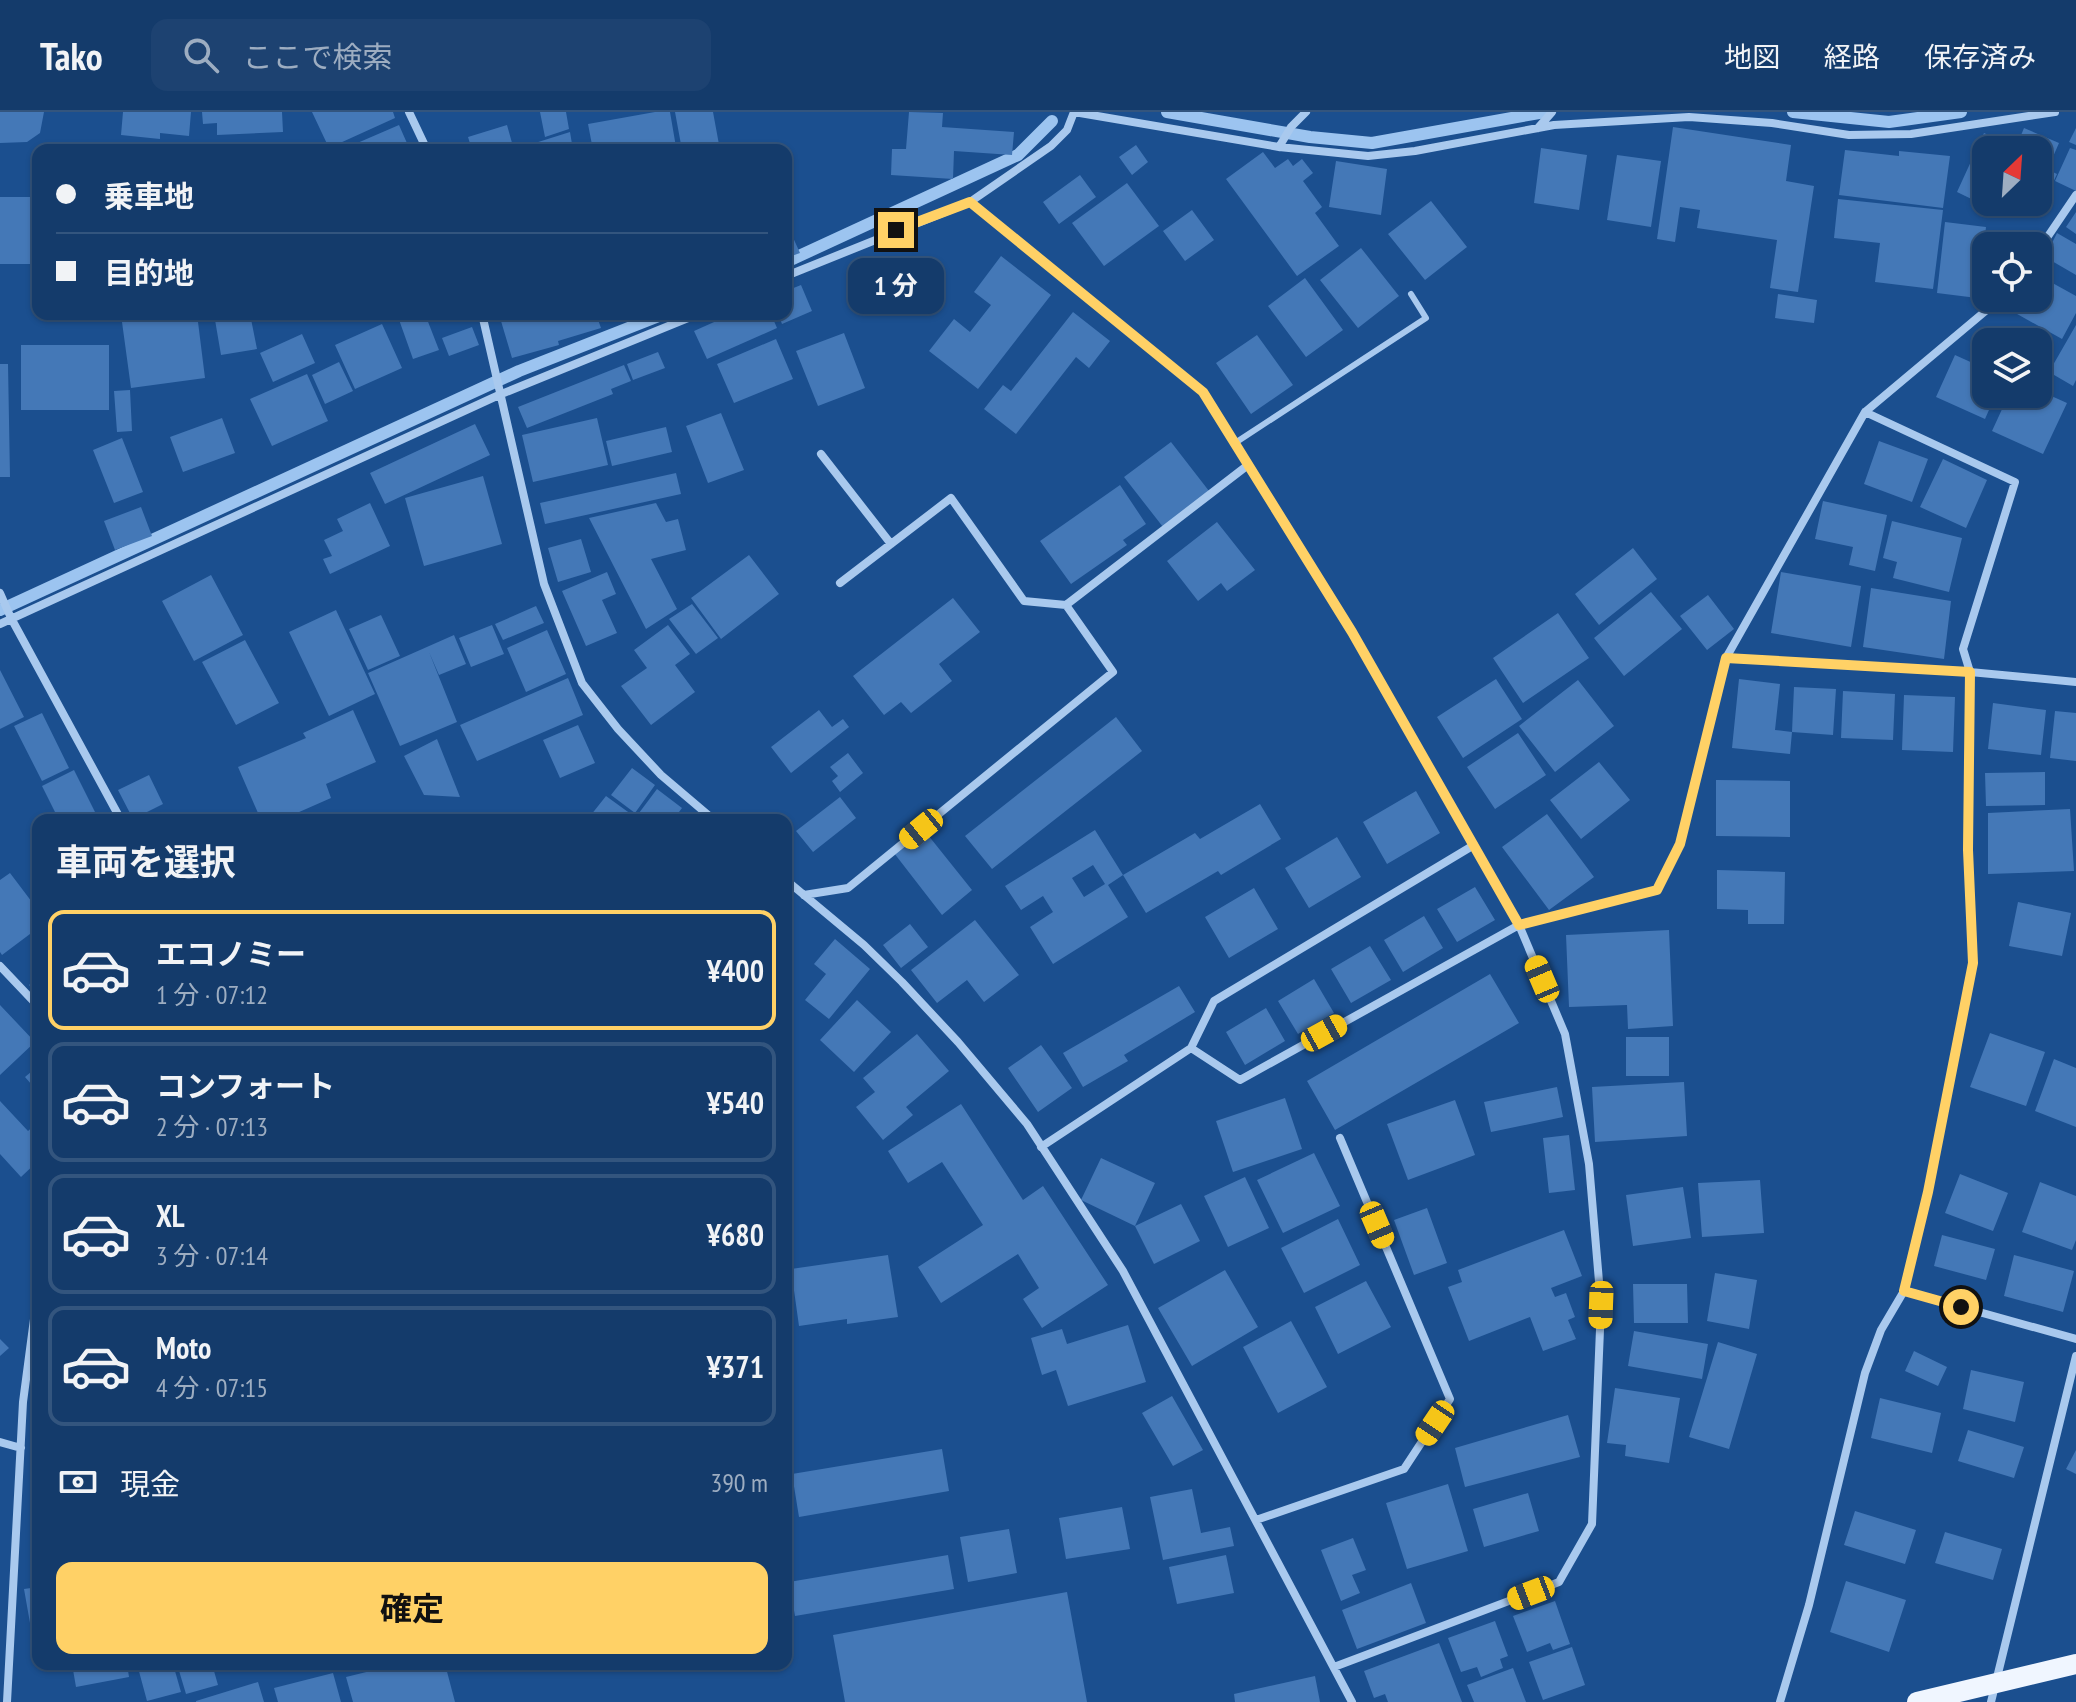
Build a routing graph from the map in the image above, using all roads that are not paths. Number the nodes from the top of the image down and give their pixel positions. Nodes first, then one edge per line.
1 (409, 112) edge
2 (1306, 112) edge
3 (1552, 112) edge
4 (1775, 112) edge
5 (2055, 112) edge
6 (1772, 123) junction
7 (1540, 127) junction
8 (424, 144) edge
9 (1279, 147) junction
10 (2076, 195) edge
11 (970, 202) junction
12 (2051, 232) edge
13 (792, 274) edge
14 (1411, 294) dead end
15 (1984, 312) edge
16 (483, 320) edge
17 (682, 320) edge
18 (498, 391) junction
19 (1865, 412) junction
20 (1235, 443) junction
21 (821, 454) dead end
22 (1248, 465) junction
23 (891, 544) junction
24 (840, 583) dead end
25 (1066, 605) junction
26 (6, 606) edge
27 (0, 624) edge
28 (1726, 658) junction
29 (1970, 672) junction
30 (2076, 682) edge
31 (118, 814) edge
32 (707, 814) edge
33 (1474, 845) junction
34 (792, 885) edge
35 (804, 895) junction
36 (1519, 925) junction
37 (0, 966) edge
38 (32, 1000) edge
39 (1191, 1048) junction
40 (1340, 1138) dead end
41 (1041, 1147) junction
42 (1904, 1291) junction
43 (32, 1334) edge
44 (2076, 1339) edge
45 (2076, 1356) edge
46 (0, 1442) edge
47 (21, 1448) junction
48 (1256, 1520) junction
49 (2076, 1664) edge
50 (1334, 1667) junction
51 (1993, 1692) edge
52 (7, 1702) edge
53 (1352, 1702) edge
54 (1780, 1702) edge
55 (1917, 1702) edge

1 - 8 street
2 - 9 street
3 - 7 street
4 - 6 street
5 - 6 street
6 - 7 street
7 - 9 street
9 - 11 street
10 - 12 street
11 - 13 street
11 - 20 street
14 - 20 lane
15 - 19 street
16 - 18 street
17 - 18 street
18 - 26 street
18 - 32 street
19 - 28 street
19 - 29 street
20 - 22 street
21 - 23 street
22 - 25 street
22 - 33 street
23 - 24 street
23 - 25 street
25 - 35 street
26 - 27 street
26 - 31 street
28 - 29 street
28 - 36 street
29 - 30 street
29 - 42 street
33 - 36 street
33 - 39 street
34 - 35 street
35 - 41 street
36 - 39 street
36 - 50 street
37 - 38 street
39 - 41 street
40 - 48 street
41 - 48 street
42 - 44 street
42 - 54 street
43 - 47 street
45 - 51 street
46 - 47 street
47 - 52 street
48 - 50 street
49 - 51 main road
50 - 53 street
51 - 55 main road

